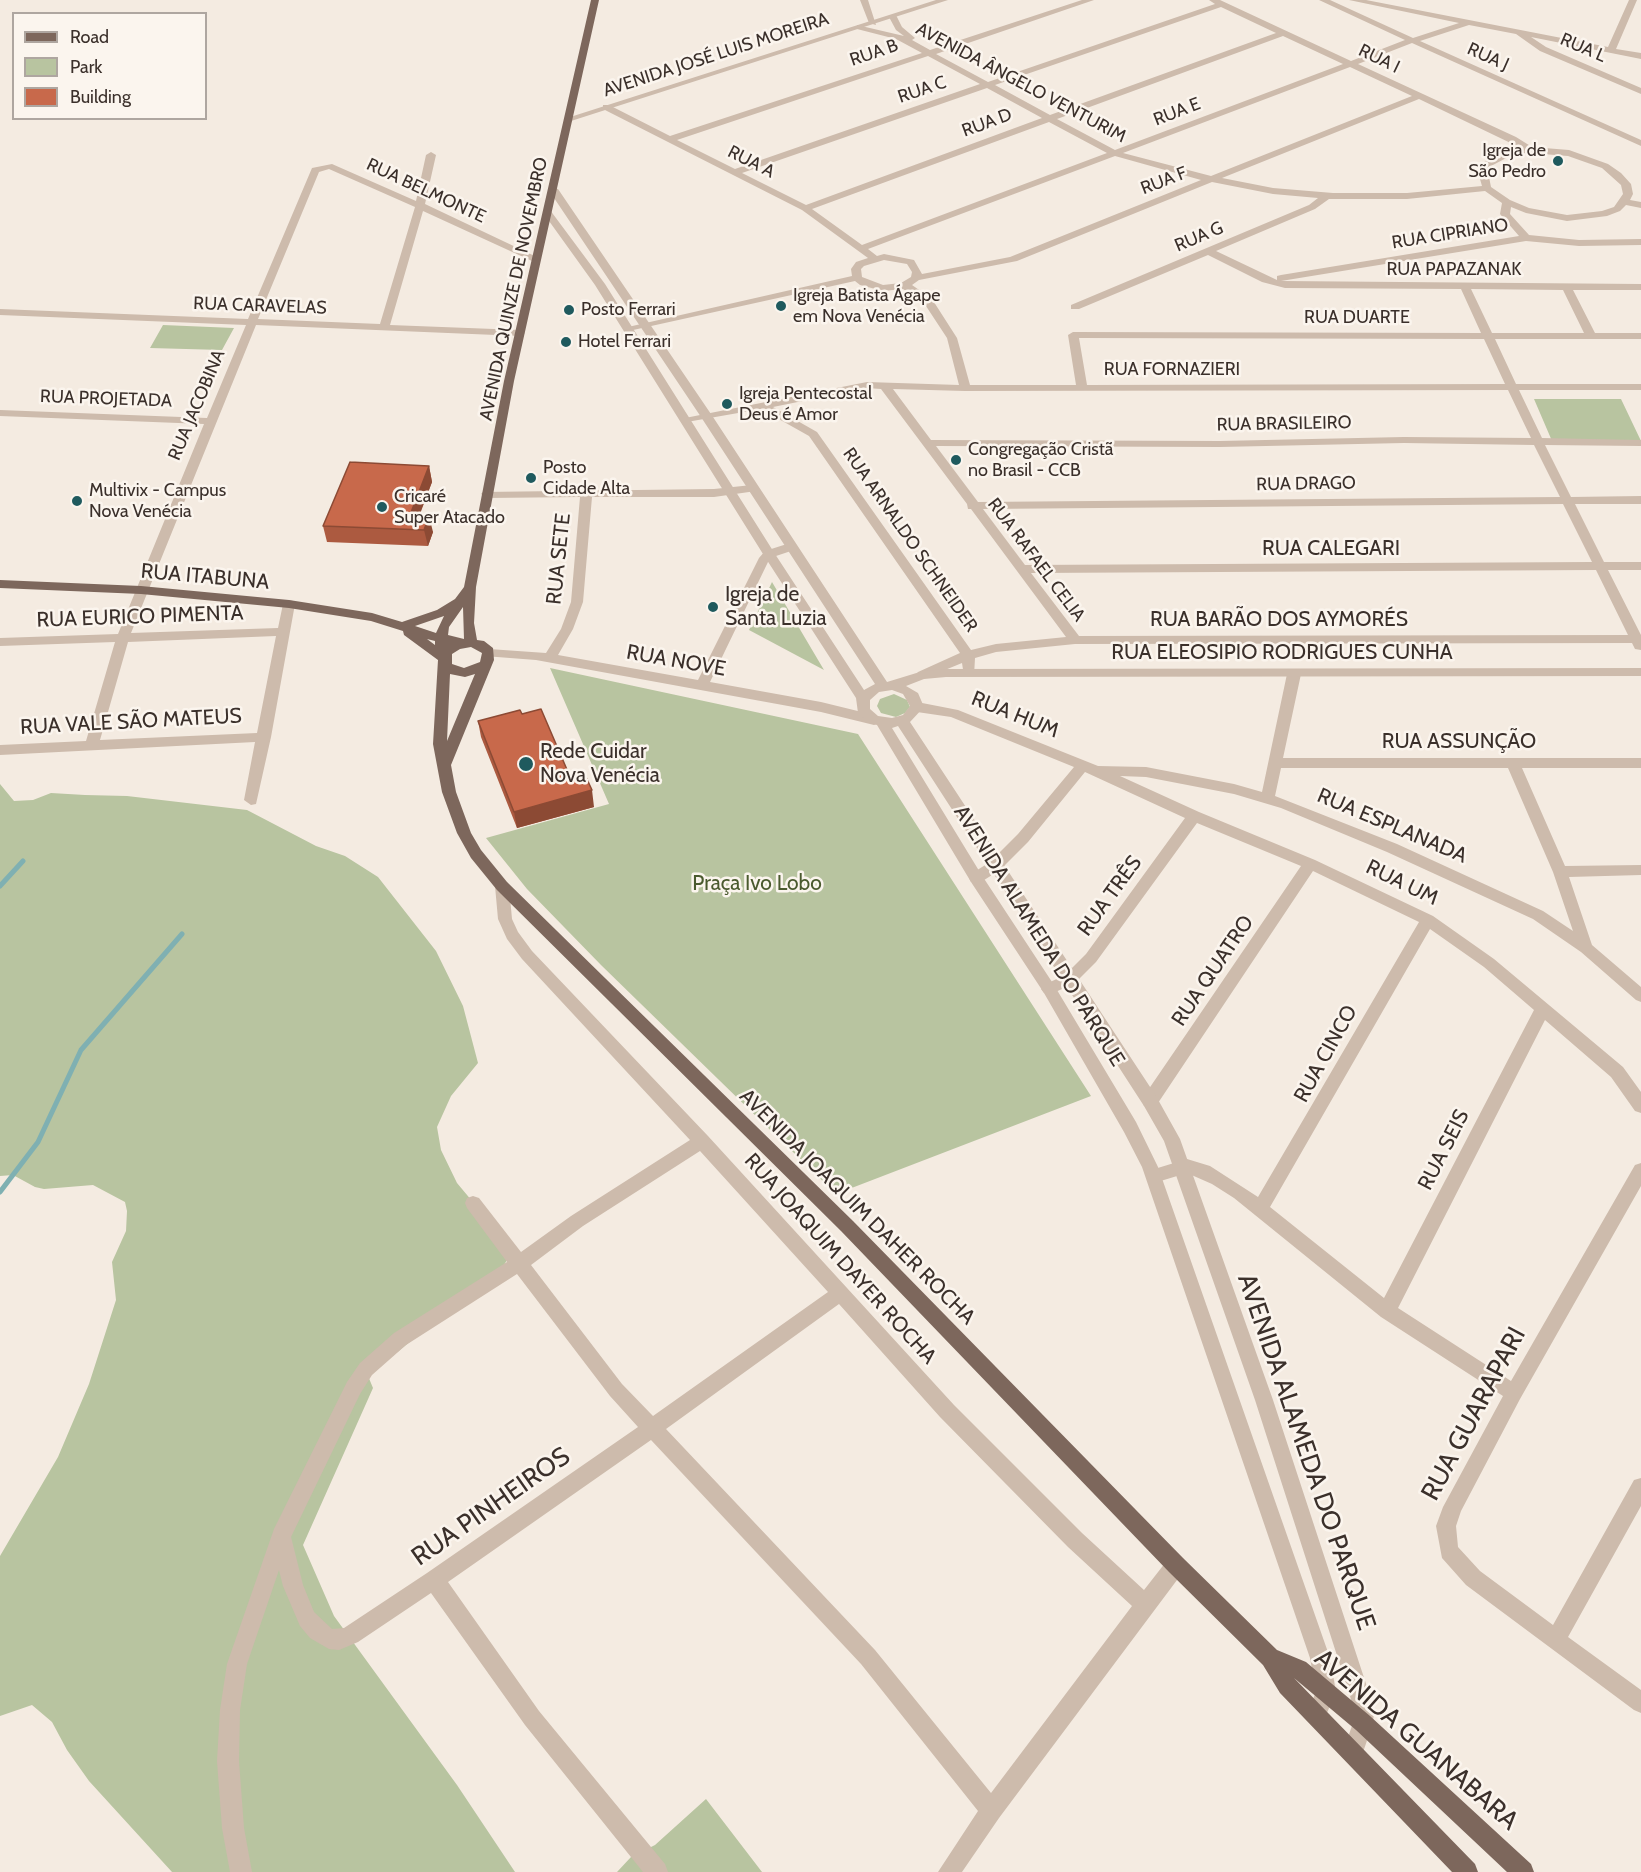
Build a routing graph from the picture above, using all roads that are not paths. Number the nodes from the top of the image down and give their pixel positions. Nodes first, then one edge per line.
1 (595, 0) edge
2 (864, 0) edge
3 (944, 0) edge
4 (1090, 0) edge
5 (1323, 0) edge
6 (1353, 0) edge
7 (1633, 0) edge
8 (1217, 2) edge
9 (893, 17) junction
10 (1470, 22) junction
11 (873, 23) junction
12 (860, 27) junction
13 (1516, 30) junction
14 (1283, 33) junction
15 (1411, 40) junction
16 (1611, 50) junction
17 (931, 52) junction
18 (1641, 58) edge
19 (1351, 63) junction
20 (990, 84) junction
21 (1641, 91) edge
22 (1419, 96) junction
23 (606, 107) junction
24 (1051, 117) junction
25 (568, 119) junction
26 (670, 139) junction
27 (1641, 143) edge
28 (1530, 150) junction
29 (1119, 151) junction
30 (430, 155) dead end
31 (735, 172) junction
32 (1215, 179) junction
33 (308, 183) joint
34 (1485, 184) junction
35 (553, 189) junction
36 (1631, 190) edge
37 (1330, 194) junction
38 (1506, 202) junction
39 (420, 205) junction
40 (1641, 205) edge
41 (805, 208) junction
42 (547, 212) junction
43 (1526, 238) junction
44 (1641, 242) edge
45 (863, 248) junction
46 (1208, 251) junction
47 (874, 258) junction
48 (536, 259) junction
49 (857, 278) junction
50 (916, 278) junction
51 (1266, 280) junction
52 (904, 286) junction
53 (1464, 287) junction
54 (1641, 287) edge
55 (1567, 288) junction
56 (1075, 307) dead end
57 (0, 312) edge
58 (252, 322) junction
59 (646, 326) junction
60 (384, 327) junction
61 (628, 330) junction
62 (519, 333) junction
63 (1488, 335) junction
64 (1591, 336) junction
65 (1641, 336) edge
66 (884, 385) junction
67 (1082, 387) junction
68 (1513, 387) junction
69 (1641, 387) edge
70 (965, 388) junction
71 (763, 406) junction
72 (0, 413) edge
73 (707, 417) junction
74 (210, 421) junction
75 (685, 421) junction
76 (1538, 442) junction
77 (927, 443) junction
78 (1641, 443) edge
79 (752, 489) junction
80 (729, 492) junction
81 (586, 493) junction
82 (487, 494) junction
83 (1567, 500) junction
84 (1641, 500) edge
85 (972, 506) junction
86 (790, 547) junction
87 (769, 554) junction
88 (1641, 566) edge
89 (1601, 567) junction
90 (1020, 569) junction
91 (0, 584) edge
92 (141, 590) junction
93 (468, 591) junction
94 (289, 604) junction
95 (403, 626) junction
96 (282, 632) junction
97 (441, 638) junction
98 (122, 639) junction
99 (1075, 640) junction
100 (0, 642) edge
101 (1640, 642) edge
102 (468, 643) junction
103 (968, 655) junction
104 (444, 657) junction
105 (549, 659) junction
106 (487, 660) junction
107 (1641, 672) edge
108 (969, 673) junction
109 (1294, 674) junction
110 (922, 675) junction
111 (702, 685) junction
112 (887, 686) junction
113 (862, 701) junction
114 (915, 701) junction
115 (821, 707) junction
116 (878, 721) junction
117 (902, 722) junction
118 (264, 737) junction
119 (92, 745) junction
120 (0, 750) edge
121 (1278, 763) junction
122 (1513, 763) junction
123 (1641, 763) edge
124 (443, 768) junction
125 (1089, 768) junction
126 (1146, 772) junction
127 (1135, 790) junction
128 (1268, 798) junction
129 (251, 800) dead end
130 (1194, 816) junction
131 (1310, 864) junction
132 (995, 866) junction
133 (1641, 870) edge
134 (1560, 872) junction
135 (976, 878) junction
136 (502, 886) junction
137 (1428, 920) junction
138 (1586, 948) junction
139 (1070, 979) junction
140 (1049, 989) junction
141 (1641, 996) edge
142 (1542, 1010) junction
143 (1150, 1101) junction
144 (1641, 1106) edge
145 (702, 1141) junction
146 (1182, 1167) junction
147 (1641, 1170) edge
148 (1154, 1176) junction
149 (473, 1203) dead end
150 (1260, 1209) junction
151 (520, 1263) junction
152 (840, 1293) junction
153 (1387, 1311) junction
154 (1514, 1393) junction
155 (654, 1427) junction
156 (1641, 1487) edge
157 (282, 1536) junction
158 (1176, 1565) junction
159 (434, 1580) junction
160 (1145, 1605) junction
161 (1556, 1639) junction
162 (1270, 1658) junction
163 (1326, 1692) junction
164 (1641, 1703) edge
165 (1316, 1715) junction
166 (1363, 1723) junction
167 (1353, 1754) junction
168 (991, 1810) junction
169 (241, 1872) edge
170 (657, 1872) edge
171 (949, 1872) edge
172 (1467, 1872) edge
173 (1523, 1872) edge

1 - 25 main road, AVENIDA QUINZE DE NOVEMBRO
2 - 11 street
3 - 9 street, AVENIDA JOSÉ LUIS MOREIRA
4 - 17 street, RUA B
5 - 15 street, RUA J
6 - 10 street
7 - 16 street
8 - 14 street, RUA I
8 - 20 street, RUA C
9 - 11 street, AVENIDA JOSÉ LUIS MOREIRA
9 - 17 street, AVENIDA ÂNGELO VENTURIM
10 - 13 street
10 - 15 street, RUA E
11 - 12 street, AVENIDA JOSÉ LUIS MOREIRA
12 - 17 street, AVENIDA ÂNGELO VENTURIM
12 - 23 street, AVENIDA JOSÉ LUIS MOREIRA
13 - 16 street
13 - 21 street, RUA L
14 - 19 street, RUA I
14 - 24 street, RUA D
15 - 19 street, RUA E
15 - 27 street, RUA J
16 - 18 street
17 - 20 street, AVENIDA ÂNGELO VENTURIM
17 - 26 street, RUA B
19 - 22 street, RUA I
19 - 29 street, RUA E
20 - 24 street, AVENIDA ÂNGELO VENTURIM
20 - 31 street, RUA C
22 - 28 street, RUA I
22 - 32 street, RUA F
23 - 25 street, AVENIDA JOSÉ LUIS MOREIRA
23 - 26 street, RUA A
24 - 29 street, AVENIDA ÂNGELO VENTURIM
24 - 41 street, RUA D
25 - 35 main road, AVENIDA QUINZE DE NOVEMBRO
26 - 31 street, RUA A
28 - 34 street
28 - 36 street
29 - 32 street, AVENIDA ÂNGELO VENTURIM
29 - 45 street, RUA E
30 - 39 street
31 - 41 street, RUA A
32 - 37 street, AVENIDA ÂNGELO VENTURIM
32 - 50 street, RUA F
33 - 39 street, RUA BELMONTE
33 - 58 street, RUA JACOBINA
34 - 37 street, AVENIDA ÂNGELO VENTURIM
34 - 38 street
35 - 42 main road, AVENIDA QUINZE DE NOVEMBRO
35 - 59 street
36 - 38 street
36 - 40 street
37 - 46 street, RUA G
38 - 43 street
39 - 48 street, RUA BELMONTE
39 - 60 street
41 - 45 street, RUA A
42 - 48 main road, AVENIDA QUINZE DE NOVEMBRO
42 - 61 street, AVENIDA ALAMEDA DO PARQUE
43 - 44 street, RUA CIPRIANO
43 - 51 street, RUA CIPRIANO
45 - 47 street, RUA A
46 - 51 street, RUA PAPAZANAK
46 - 56 street, RUA G
47 - 49 street
47 - 50 street
48 - 62 main road, AVENIDA QUINZE DE NOVEMBRO
49 - 52 street
49 - 59 street
50 - 52 street
51 - 53 street, RUA PAPAZANAK
52 - 70 street
53 - 55 street, RUA PAPAZANAK
53 - 63 street
54 - 55 street, RUA PAPAZANAK
55 - 64 street
57 - 58 street, RUA CARAVELAS
58 - 60 street, RUA CARAVELAS
58 - 74 street, RUA JACOBINA
59 - 61 street
59 - 73 street
60 - 62 street, RUA CARAVELAS
61 - 75 street, AVENIDA ALAMEDA DO PARQUE
62 - 82 main road, AVENIDA QUINZE DE NOVEMBRO
63 - 64 street, RUA DUARTE
63 - 67 street, RUA DUARTE
63 - 68 street
64 - 65 street, RUA DUARTE
66 - 70 street, RUA FORNAZIERI
66 - 71 street, RUA FORNAZIERI
66 - 77 street, RUA RAFAEL CELIA
67 - 68 street, RUA FORNAZIERI
67 - 70 street, RUA FORNAZIERI
68 - 69 street, RUA FORNAZIERI
68 - 76 street
71 - 73 street, RUA FORNAZIERI
71 - 103 street, RUA ARNALDO SCHNEIDER
72 - 74 street, RUA PROJETADA
73 - 75 street, RUA FORNAZIERI
73 - 79 street
74 - 92 street, RUA JACOBINA
75 - 80 street, AVENIDA ALAMEDA DO PARQUE
76 - 77 street, RUA BRASILEIRO
76 - 78 street, RUA BRASILEIRO
76 - 83 street
77 - 85 street, RUA RAFAEL CELIA
79 - 80 street
79 - 86 street
80 - 81 street
80 - 87 street, AVENIDA ALAMEDA DO PARQUE
81 - 82 street
81 - 105 street, RUA SETE
82 - 93 main road, AVENIDA QUINZE DE NOVEMBRO
83 - 84 street, RUA DRAGO
83 - 85 street, RUA DRAGO
83 - 89 street
85 - 90 street, RUA RAFAEL CELIA
86 - 87 street
86 - 112 street
87 - 111 street
87 - 113 street, AVENIDA ALAMEDA DO PARQUE
88 - 89 street, RUA CALEGARI
89 - 90 street, RUA CALEGARI
89 - 101 street
90 - 99 street, RUA RAFAEL CELIA
91 - 92 main road, RUA ITABUNA
92 - 94 main road, RUA ITABUNA
92 - 98 street, RUA JACOBINA
93 - 95 main road
93 - 97 main road
93 - 102 main road, AVENIDA QUINZE DE NOVEMBRO
94 - 95 main road, RUA ITABUNA
94 - 96 street
95 - 97 main road, RUA ITABUNA
95 - 104 main road
96 - 98 street, RUA EURICO PIMENTA
96 - 118 street
97 - 102 main road, RUA ITABUNA
97 - 104 main road
98 - 100 street, RUA EURICO PIMENTA
98 - 119 street, RUA JACOBINA
99 - 101 street, RUA BARÃO DOS AYMORÉS
99 - 103 street, RUA BARÃO DOS AYMORÉS
102 - 104 main road
102 - 106 main road
103 - 108 street
103 - 110 street, RUA BARÃO DOS AYMORÉS
104 - 106 main road
104 - 124 main road, AVENIDA JOAQUIM DAHER ROCHA
105 - 106 street, RUA NOVE
105 - 111 street, RUA NOVE
106 - 124 main road
107 - 109 street, RUA ELEOSIPIO RODRIGUES CUNHA
108 - 109 street, RUA ELEOSIPIO RODRIGUES CUNHA
108 - 110 street, RUA ELEOSIPIO RODRIGUES CUNHA
109 - 121 street
110 - 112 street
110 - 114 street
111 - 115 street, RUA NOVE
112 - 113 street
112 - 114 street
113 - 115 street
113 - 116 street, AVENIDA ALAMEDA DO PARQUE
114 - 117 street
114 - 125 street, RUA HUM
115 - 116 street
116 - 117 street
116 - 135 street, AVENIDA ALAMEDA DO PARQUE
117 - 132 street, AVENIDA ALAMEDA DO PARQUE
118 - 119 street, RUA VALE SÃO MATEUS
118 - 129 street
119 - 120 street, RUA VALE SÃO MATEUS
121 - 122 street, RUA ASSUNÇÃO
121 - 128 street
122 - 123 street, RUA ASSUNÇÃO
122 - 134 street
124 - 136 main road, AVENIDA JOAQUIM DAHER ROCHA
125 - 126 street, RUA ESPLANADA
125 - 127 street, RUA UM
125 - 132 street
126 - 127 street
126 - 128 street, RUA ESPLANADA
127 - 130 street, RUA UM
128 - 138 street, RUA ESPLANADA
130 - 131 street, RUA UM
130 - 139 street, RUA TRÊS
131 - 137 street, RUA UM
131 - 143 street, RUA QUATRO
132 - 135 street
132 - 139 street, AVENIDA ALAMEDA DO PARQUE
133 - 134 street
134 - 138 street
135 - 140 street, AVENIDA ALAMEDA DO PARQUE
136 - 145 street, RUA JOAQUIM DAYER ROCHA
136 - 158 main road, AVENIDA JOAQUIM DAHER ROCHA
137 - 142 street, RUA UM
137 - 150 street, RUA CINCO
138 - 141 street, RUA ESPLANADA
139 - 140 street, RUA TRÊS
139 - 143 street, AVENIDA ALAMEDA DO PARQUE
140 - 148 street, AVENIDA ALAMEDA DO PARQUE
142 - 144 street, RUA UM
142 - 153 street, RUA SEIS
143 - 146 street, AVENIDA ALAMEDA DO PARQUE
145 - 151 street
145 - 152 street, RUA JOAQUIM DAYER ROCHA
146 - 148 street
146 - 150 street
146 - 166 street, AVENIDA ALAMEDA DO PARQUE
147 - 154 street, RUA GUARAPARI
148 - 163 street, AVENIDA ALAMEDA DO PARQUE
149 - 151 street
150 - 153 street
151 - 155 street
151 - 157 street
152 - 155 street, RUA PINHEIROS
152 - 160 street, RUA JOAQUIM DAYER ROCHA
153 - 154 street
154 - 161 street, RUA GUARAPARI
155 - 159 street, RUA PINHEIROS
155 - 168 street
156 - 161 street
157 - 159 street, RUA PINHEIROS
157 - 169 street
158 - 160 street
158 - 162 main road, AVENIDA JOAQUIM DAHER ROCHA
159 - 170 street
160 - 168 street
161 - 164 street, RUA GUARAPARI
162 - 163 main road, AVENIDA GUANABARA
162 - 165 main road, AVENIDA GUANABARA
163 - 165 street
163 - 166 main road, AVENIDA GUANABARA
165 - 167 main road, AVENIDA GUANABARA
166 - 167 street, AVENIDA ALAMEDA DO PARQUE
166 - 173 main road, AVENIDA GUANABARA
167 - 172 main road, AVENIDA GUANABARA
168 - 171 street

